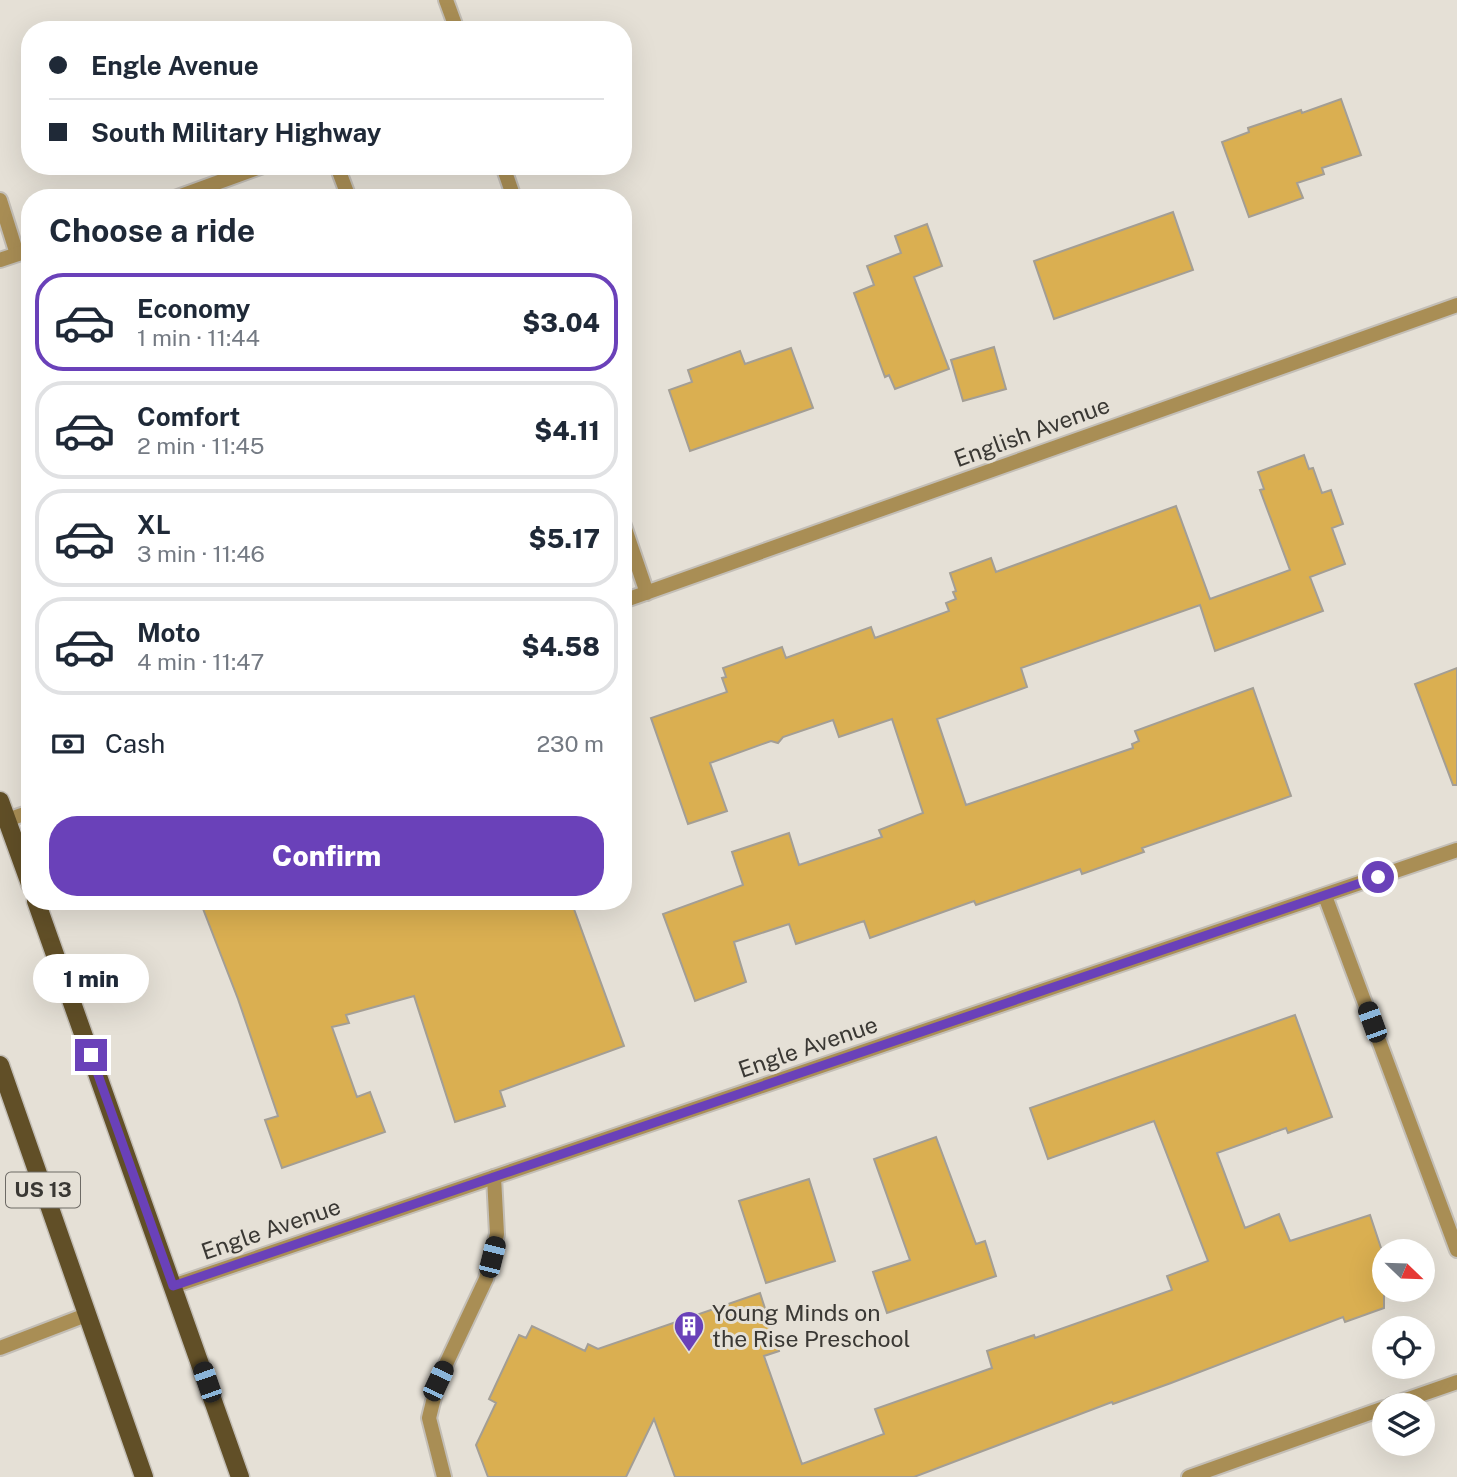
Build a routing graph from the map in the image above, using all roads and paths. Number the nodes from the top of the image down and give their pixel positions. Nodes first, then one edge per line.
1 (446, 0) edge
2 (454, 21) edge
3 (238, 175) edge
4 (200, 189) edge
5 (0, 200) edge
6 (21, 247) edge
7 (21, 253) edge
8 (0, 260) edge
9 (1457, 305) edge
10 (632, 549) edge
11 (647, 593) junction
12 (632, 598) edge
13 (0, 801) edge
14 (21, 815) edge
15 (7, 820) junction
16 (1457, 850) edge
17 (21, 859) edge
18 (1325, 896) junction
19 (39, 910) edge
20 (0, 1065) edge
21 (495, 1177) junction
22 (1457, 1250) edge
23 (173, 1286) junction
24 (86, 1315) junction
25 (0, 1348) edge
26 (1457, 1382) edge
27 (1425, 1393) edge
28 (1372, 1412) edge
29 (144, 1477) edge
30 (240, 1477) edge
31 (444, 1477) edge
32 (1189, 1477) edge

1 - 2 street
3 - 4 street
5 - 6 street
7 - 8 street
9 - 11 street, English Avenue
10 - 11 street
11 - 12 street, English Avenue
13 - 15 main road
14 - 15 street
15 - 17 main road
16 - 18 street, Engle Avenue
18 - 21 street, Engle Avenue
18 - 22 street
19 - 23 main road
20 - 24 main road, US 13
21 - 23 street, Engle Avenue
21 - 31 street
23 - 30 main road
24 - 25 street
24 - 29 main road, US 13
26 - 27 street
28 - 32 street

